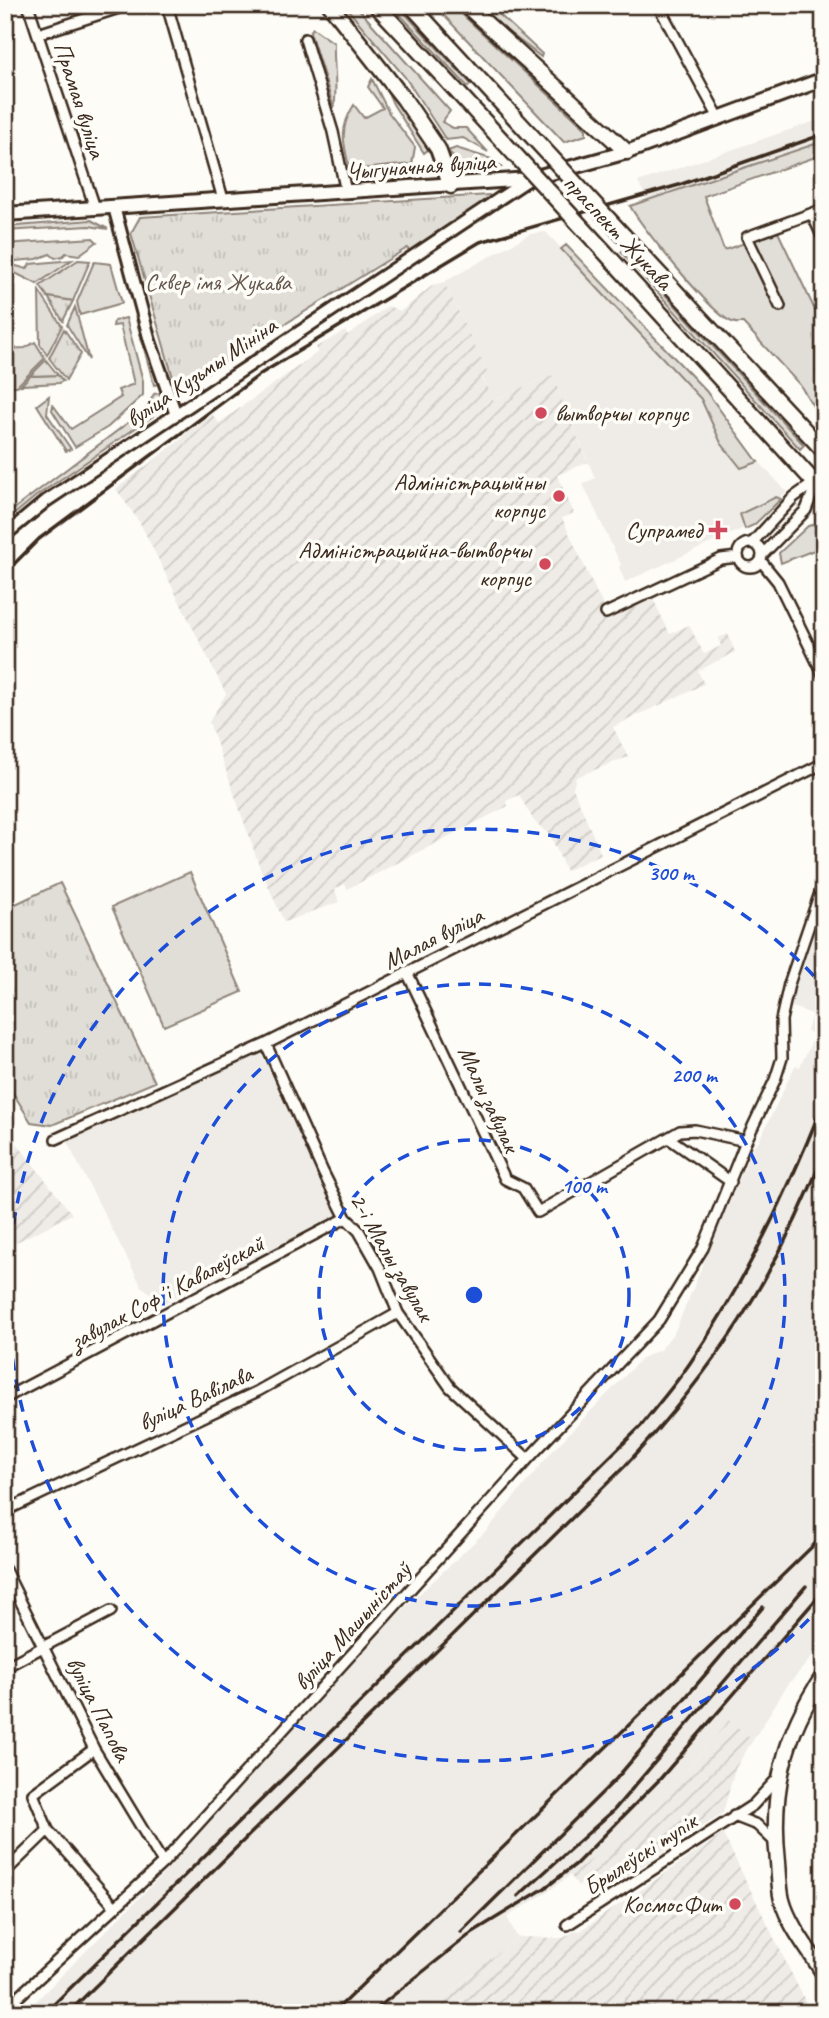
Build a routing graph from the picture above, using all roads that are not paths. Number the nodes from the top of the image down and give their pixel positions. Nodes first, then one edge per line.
1 (28, 5) edge
2 (128, 5) edge
3 (167, 5) edge
4 (330, 5) edge
5 (376, 5) edge
6 (411, 5) edge
7 (466, 5) edge
8 (658, 5) edge
9 (38, 34) junction
10 (305, 39) dead end
11 (824, 79) edge
12 (719, 118) junction
13 (627, 152) junction
14 (529, 179) junction
15 (451, 186) junction
16 (346, 192) junction
17 (223, 199) junction
18 (114, 207) junction
19 (95, 208) junction
20 (824, 209) edge
21 (5, 214) edge
22 (812, 214) junction
23 (824, 240) edge
24 (780, 306) dead end
25 (176, 415) junction
26 (824, 451) edge
27 (821, 484) edge
28 (5, 535) edge
29 (752, 543) junction
30 (738, 557) junction
31 (762, 558) junction
32 (606, 613) dead end
33 (824, 676) edge
34 (824, 763) edge
35 (824, 881) edge
36 (407, 972) junction
37 (266, 1044) junction
38 (56, 1139) dead end
39 (670, 1139) junction
40 (746, 1141) junction
41 (731, 1182) junction
42 (346, 1218) junction
43 (398, 1313) junction
44 (5, 1398) edge
45 (528, 1459) junction
46 (5, 1511) edge
47 (5, 1570) edge
48 (111, 1611) dead end
49 (45, 1646) junction
50 (5, 1667) edge
51 (824, 1675) edge
52 (94, 1749) junction
53 (778, 1778) junction
54 (734, 1816) junction
55 (48, 1829) junction
56 (776, 1843) junction
57 (163, 1863) junction
58 (5, 1872) edge
59 (115, 1907) junction
60 (567, 1925) dead end
61 (824, 1974) edge
62 (5, 1988) edge
63 (14, 2000) junction
64 (5, 2009) edge

1 - 9 street, Прамая вуліца
2 - 9 street
3 - 17 street
4 - 15 main road
5 - 27 main road, праспект Жукава, bridge
6 - 26 main road, праспект Жукава, bridge
7 - 13 main road
8 - 12 street
9 - 19 street, Прамая вуліца
10 - 16 street
11 - 12 main road, Чыгуначная вуліца
12 - 13 main road, Чыгуначная вуліца
13 - 14 main road, Чыгуначная вуліца
14 - 15 main road, Чыгуначная вуліца
14 - 25 street, вуліца Кузьмы Мініна
15 - 16 main road, Чыгуначная вуліца
16 - 17 main road, Чыгуначная вуліца
17 - 18 main road, Чыгуначная вуліца
18 - 19 main road, Чыгуначная вуліца
18 - 25 street
19 - 21 main road, Чыгуначная вуліца
20 - 22 street
22 - 23 street
22 - 24 street
25 - 28 street, вуліца Кузьмы Мініна
27 - 29 street
27 - 31 street
29 - 30 street
29 - 31 street
30 - 31 street
30 - 32 street
31 - 33 street
34 - 36 street, Малая вуліца
35 - 40 street, вуліца Машыністаў
36 - 37 street, Малая вуліца
36 - 39 street, Малы завулак
37 - 38 street, Малая вуліца
37 - 42 street, 2-і Малы завулак
39 - 40 street, Малы завулак
39 - 41 street
40 - 41 street, вуліца Машыністаў
41 - 45 street, вуліца Машыністаў
42 - 43 street, 2-і Малы завулак
42 - 44 street, завулак Софʼі Кавалеўскай
43 - 45 street, 2-і Малы завулак
43 - 46 street, вуліца Вавілава
45 - 57 street, вуліца Машыністаў
47 - 49 street, вуліца Папова
48 - 49 street
49 - 50 street
49 - 52 street, вуліца Папова
51 - 53 main road
52 - 55 street
52 - 57 street, вуліца Папова
53 - 54 street, Брылеўскі тупік
53 - 56 main road
54 - 56 street, Брылеўскі тупік
54 - 60 street, Брылеўскі тупік
55 - 58 street
55 - 59 street
56 - 61 main road
57 - 59 street, вуліца Машыністаў
59 - 63 street, вуліца Машыністаў
62 - 63 street
63 - 64 street, вуліца Машыністаў

